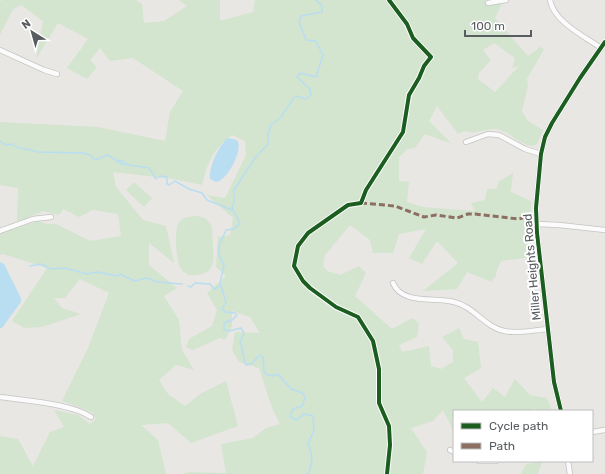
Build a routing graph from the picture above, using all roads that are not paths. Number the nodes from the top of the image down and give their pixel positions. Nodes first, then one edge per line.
1 (506, 0) edge
2 (550, 0) edge
3 (488, 3) dead end
4 (605, 42) edge
5 (601, 48) junction
6 (0, 50) edge
7 (57, 74) dead end
8 (466, 142) dead end
9 (541, 154) junction
10 (51, 217) dead end
11 (537, 224) junction
12 (605, 230) edge
13 (0, 231) edge
14 (393, 282) dead end
15 (548, 328) junction
16 (0, 397) edge
17 (561, 410) edge
18 (91, 417) dead end
19 (605, 430) edge
20 (593, 432) edge
21 (568, 462) edge
22 (570, 474) edge

1 - 3 street
2 - 5 street
4 - 5 street, Miller Heights Road
5 - 9 street, Miller Heights Road
6 - 7 street
8 - 9 street
9 - 11 street, Miller Heights Road
10 - 13 street
11 - 12 street
11 - 15 street, Miller Heights Road
14 - 15 street
15 - 17 street, Miller Heights Road
16 - 18 street
19 - 20 street
21 - 22 street

